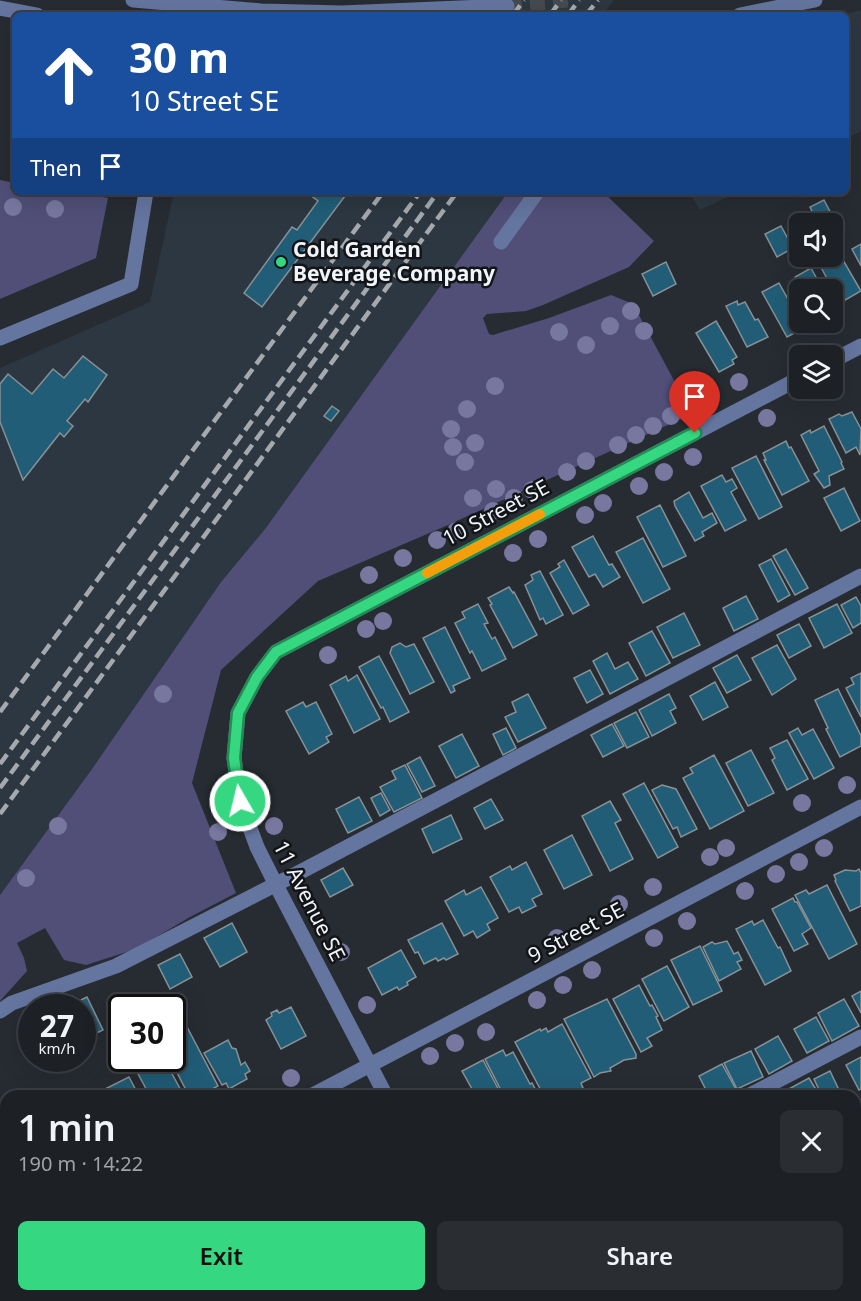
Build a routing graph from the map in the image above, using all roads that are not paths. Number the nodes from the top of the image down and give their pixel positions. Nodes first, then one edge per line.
1 (133, 0) edge
2 (815, 0) edge
3 (507, 6) dead end
4 (0, 8) edge
5 (168, 10) edge
6 (21, 12) edge
7 (302, 12) edge
8 (366, 12) edge
9 (755, 12) edge
10 (146, 195) edge
11 (535, 195) edge
12 (501, 242) dead end
13 (0, 338) edge
14 (861, 346) edge
15 (843, 355) edge
16 (789, 384) edge
17 (861, 576) edge
18 (238, 713) joint
19 (861, 807) edge
20 (276, 885) junction
21 (0, 1011) edge
22 (861, 1037) edge
23 (370, 1066) junction
24 (323, 1090) edge
25 (383, 1090) edge
26 (759, 1090) edge

1 - 5 street
2 - 9 street
3 - 8 street
4 - 6 street
5 - 7 street
10 - 13 street
11 - 12 street
14 - 15 street
16 - 18 street, 10 Street SE
17 - 20 street
18 - 20 street, 11 Avenue SE
19 - 23 street, 9 Street SE
20 - 21 street
20 - 23 street, 11 Avenue SE
22 - 26 street
23 - 24 street, 9 Street SE
23 - 25 street, 11 Avenue SE

